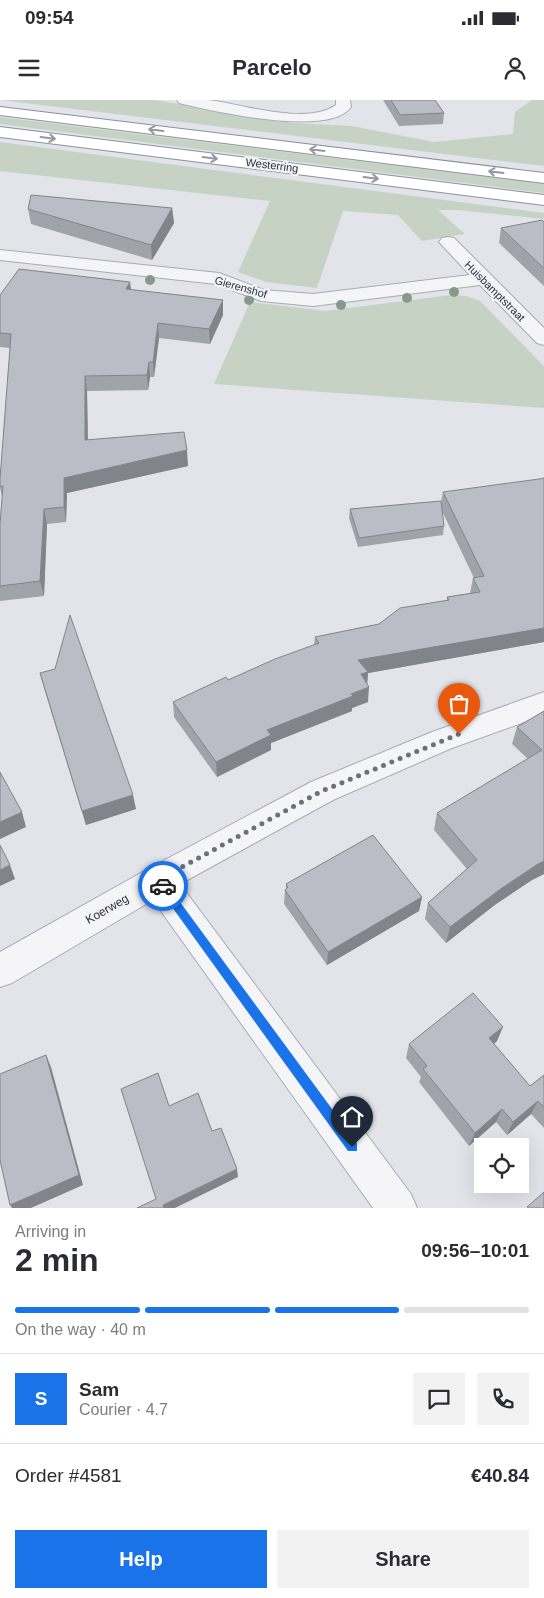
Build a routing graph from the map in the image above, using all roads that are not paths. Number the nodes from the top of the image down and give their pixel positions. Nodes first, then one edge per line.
1 (184, 100) edge
2 (343, 100) edge
3 (0, 111) edge
4 (0, 132) edge
5 (544, 178) edge
6 (544, 200) edge
7 (448, 242) dead end
8 (0, 255) edge
9 (482, 278) junction
10 (544, 339) edge
11 (544, 703) edge
12 (158, 880) junction
13 (0, 971) edge
14 (397, 1208) edge

1 - 2 street
5 -> 3 highway, Westerring
4 -> 6 highway, Westerring
7 - 9 street, Huisbamptstraat
8 - 9 street, Gierenshof
9 - 10 street, Huisbamptstraat
11 - 12 street, Koerweg
12 - 13 street, Koerweg
12 - 14 street

